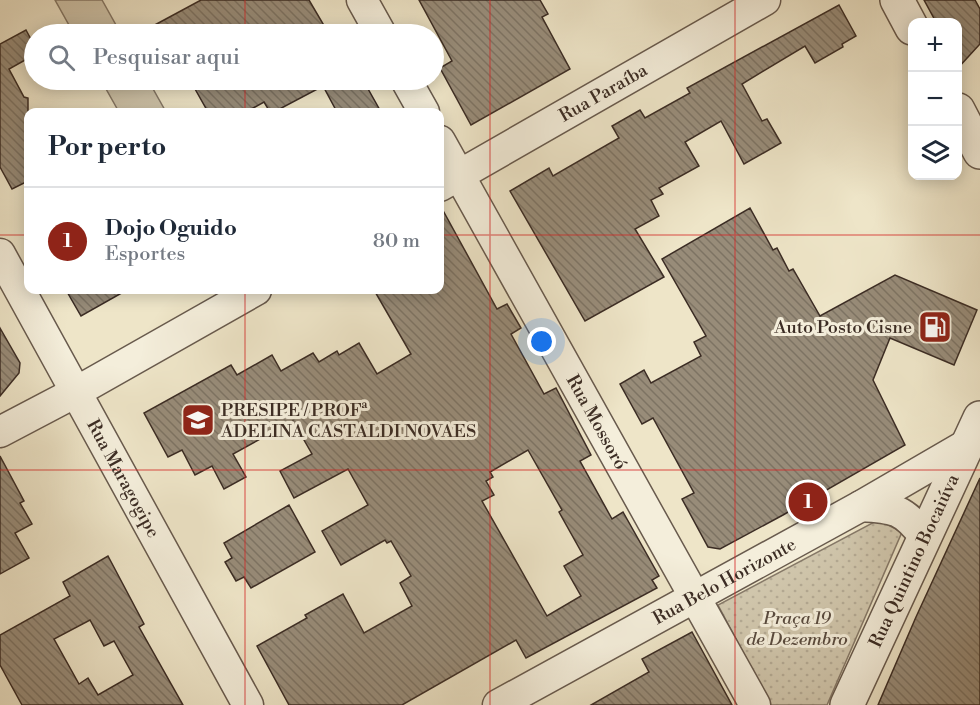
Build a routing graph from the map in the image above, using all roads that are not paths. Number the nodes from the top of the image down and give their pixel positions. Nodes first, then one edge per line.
1 (362, 0) edge
2 (765, 0) edge
3 (897, 0) edge
4 (908, 21) edge
5 (375, 24) edge
6 (412, 90) edge
7 (422, 108) edge
8 (962, 120) edge
9 (980, 152) edge
10 (444, 158) edge
11 (449, 180) edge
12 (0, 254) edge
13 (249, 294) edge
14 (76, 392) junction
15 (0, 432) edge
16 (976, 432) edge
17 (861, 506) junction
18 (924, 536) junction
19 (694, 596) junction
20 (248, 705) edge
21 (498, 705) edge
22 (755, 705) edge
23 (847, 705) edge

1 - 5 street
2 - 11 street, Rua Paraíba
3 - 4 street
6 - 7 street
8 - 9 street
10 - 11 street, Rua Mossoró
11 - 19 street, Rua Mossoró
12 - 14 street, Rua Maragogipe
13 - 14 street
14 - 15 street
14 - 20 street, Rua Maragogipe
16 - 17 street, Rua Belo Horizonte
16 - 18 street, Rua Quintino Bocaiúva
17 - 18 street
17 - 19 street, Rua Belo Horizonte
18 - 23 street, Rua Quintino Bocaiúva
19 - 21 street, Rua Belo Horizonte
19 - 22 street, Rua Mossoró

